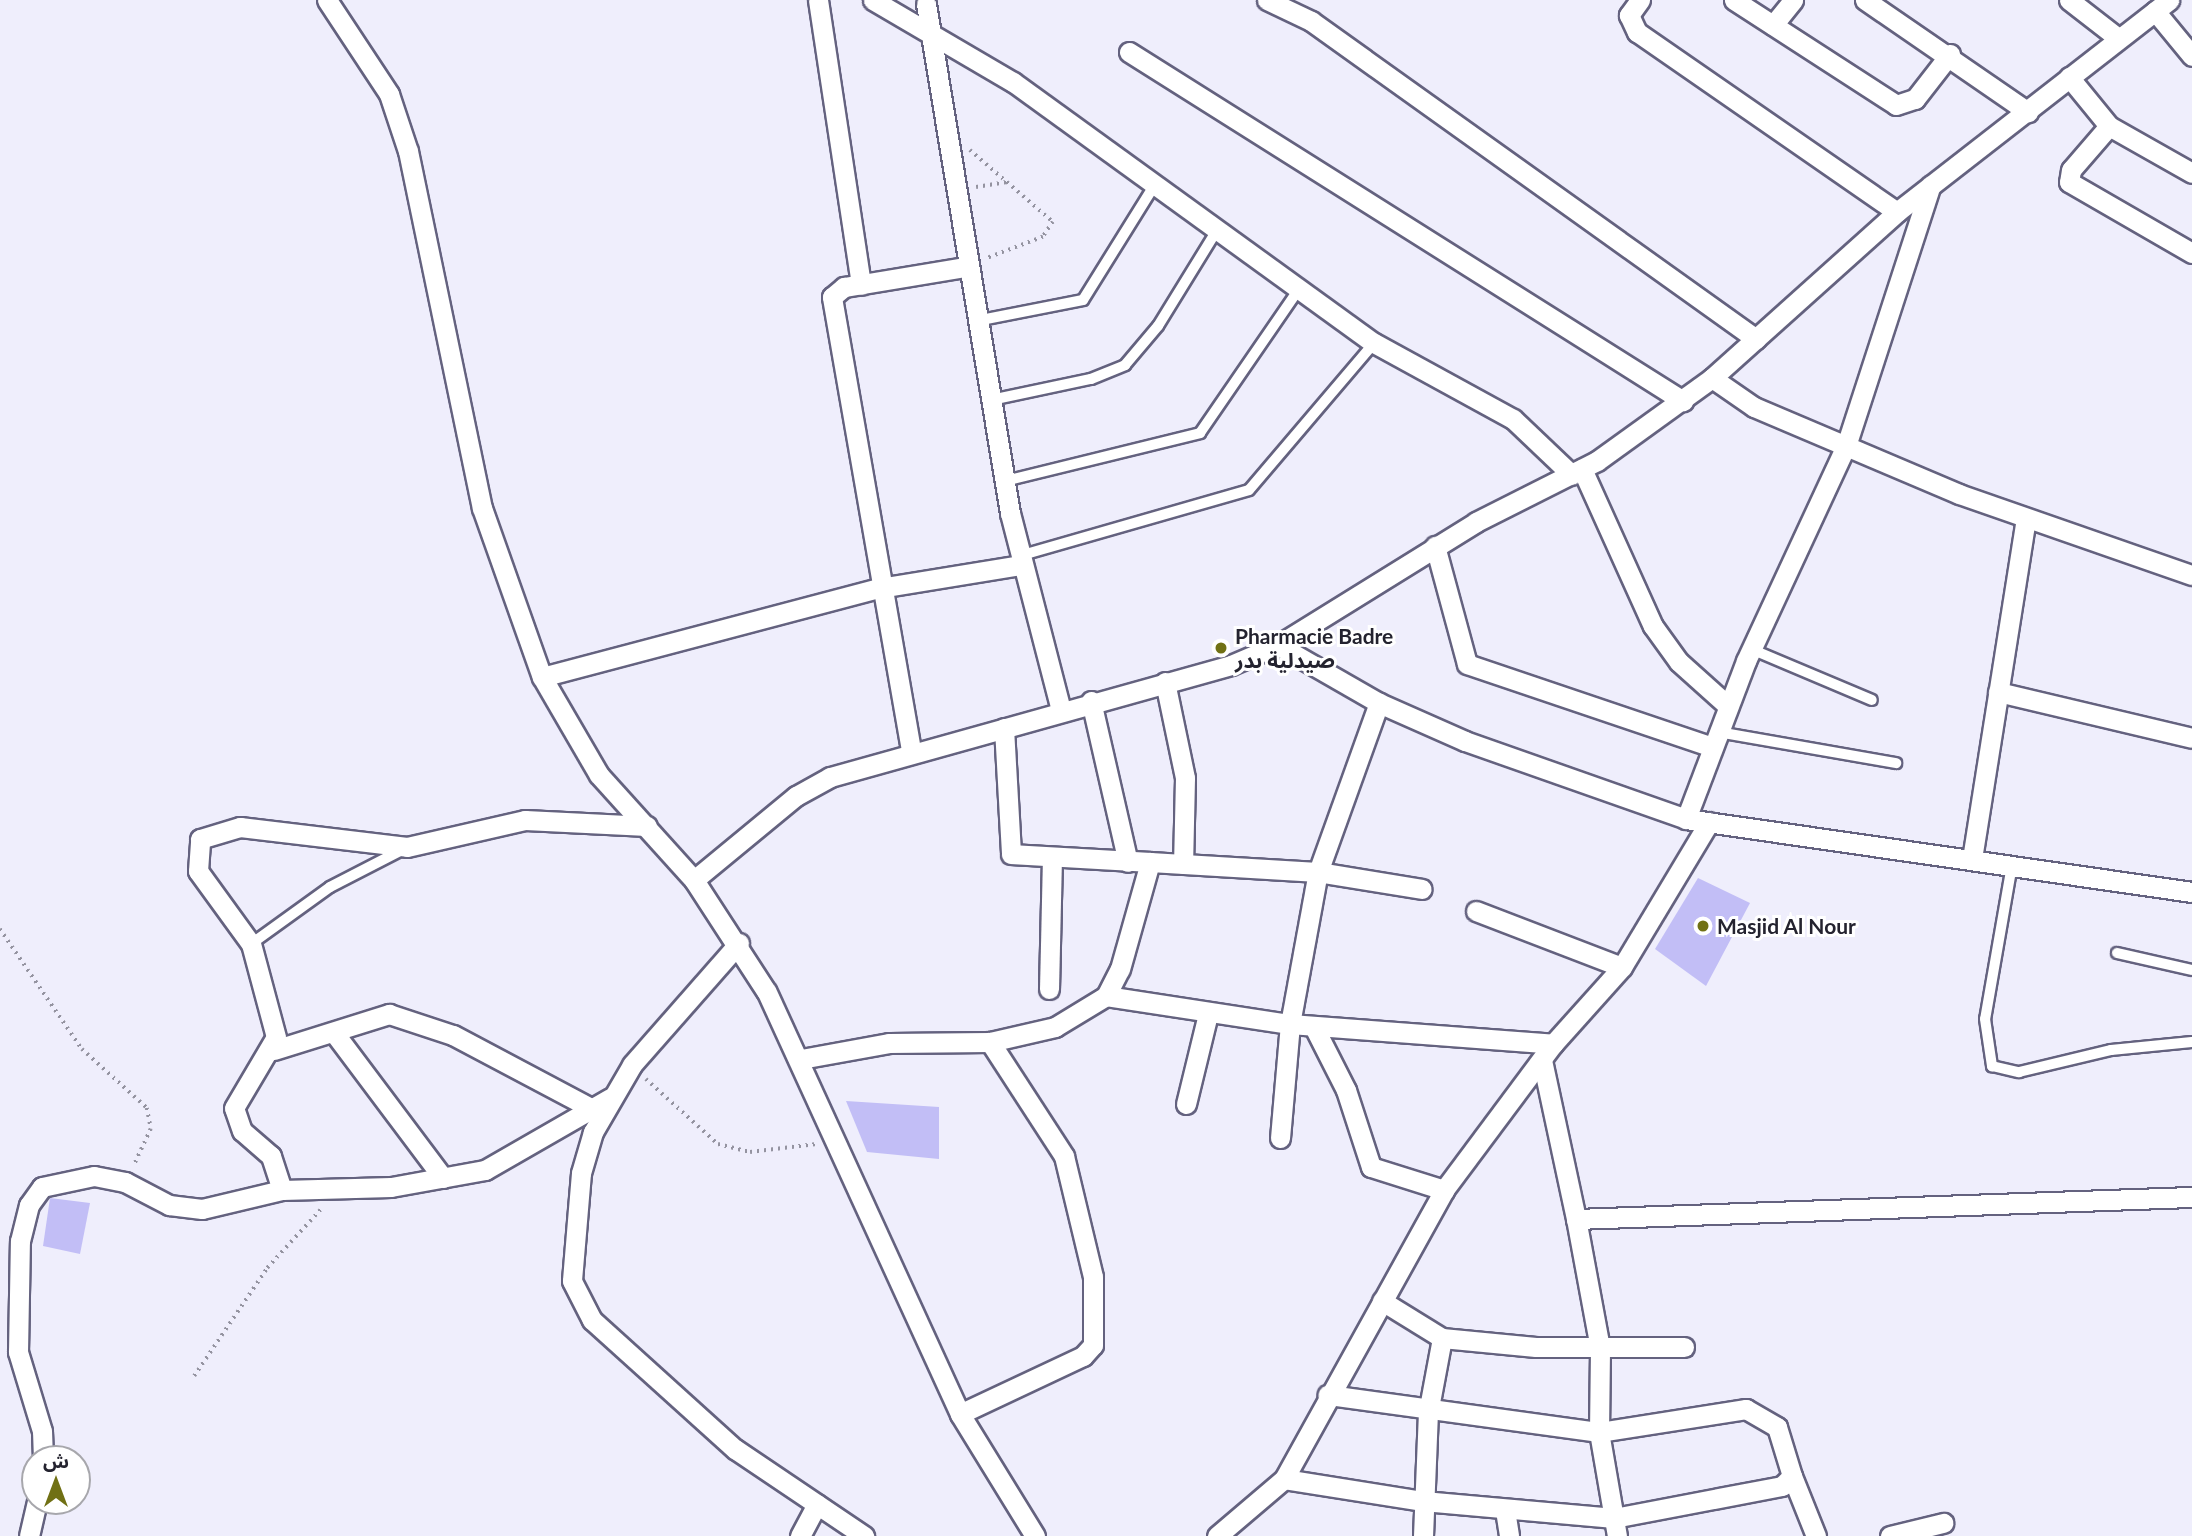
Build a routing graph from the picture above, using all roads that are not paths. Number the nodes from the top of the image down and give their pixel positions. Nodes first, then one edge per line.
1 (327, 0) edge
2 (818, 0) edge
3 (873, 0) edge
4 (1267, 0) edge
5 (1640, 0) edge
6 (1734, 0) edge
7 (1793, 0) edge
8 (1865, 0) edge
9 (2068, 0) edge
10 (926, 4) dead end
11 (2162, 5) edge
12 (1773, 25) junction
13 (930, 33) junction
14 (2118, 38) junction
15 (1129, 52) dead end
16 (1950, 54) junction
17 (2192, 56) edge
18 (2069, 77) junction
19 (2028, 112) junction
20 (2109, 127) junction
21 (2192, 173) edge
22 (1931, 185) junction
23 (1154, 186) junction
24 (1898, 212) junction
25 (1217, 230) junction
26 (2192, 253) edge
27 (965, 267) junction
28 (861, 285) junction
29 (1299, 289) junction
30 (976, 321) junction
31 (1756, 339) junction
32 (1374, 343) junction
33 (1712, 378) junction
34 (990, 400) junction
35 (1683, 401) junction
36 (1846, 446) junction
37 (1577, 472) junction
38 (1005, 481) junction
39 (2026, 519) junction
40 (1435, 546) junction
41 (1020, 560) junction
42 (2192, 575) edge
43 (879, 588) junction
44 (1278, 645) junction
45 (1751, 649) junction
46 (542, 677) junction
47 (1165, 682) junction
48 (1998, 692) junction
49 (1872, 700) dead end
50 (1091, 701) junction
51 (1379, 703) junction
52 (1728, 706) junction
53 (1062, 710) junction
54 (1004, 728) junction
55 (2192, 738) edge
56 (1715, 739) junction
57 (911, 750) junction
58 (1896, 763) dead end
59 (1686, 819) junction
60 (1709, 822) junction
61 (647, 826) junction
62 (407, 847) junction
63 (1972, 859) junction
64 (1052, 860) junction
65 (1128, 862) junction
66 (1150, 863) junction
67 (1183, 864) junction
68 (2012, 865) junction
69 (1318, 872) junction
70 (694, 880) junction
71 (1422, 889) dead end
72 (2192, 892) edge
73 (1476, 911) dead end
74 (739, 943) junction
75 (251, 944) junction
76 (2117, 953) dead end
77 (1622, 967) junction
78 (2192, 970) edge
79 (1049, 989) dead end
80 (1106, 996) junction
81 (1208, 1014) junction
82 (1290, 1024) junction
83 (1314, 1027) junction
84 (335, 1034) junction
85 (989, 1042) junction
86 (2192, 1042) edge
87 (274, 1049) junction
88 (1548, 1052) junction
89 (801, 1059) junction
90 (610, 1098) junction
91 (1186, 1104) dead end
92 (589, 1107) junction
93 (1280, 1138) dead end
94 (443, 1178) junction
95 (282, 1190) junction
96 (1444, 1191) junction
97 (2192, 1197) edge
98 (1576, 1219) junction
99 (1382, 1301) junction
100 (1442, 1338) junction
101 (1684, 1347) dead end
102 (1600, 1348) junction
103 (1328, 1395) junction
104 (1428, 1413) junction
105 (960, 1414) junction
106 (1599, 1432) junction
107 (42, 1445) edge
108 (1792, 1476) junction
109 (1284, 1479) junction
110 (1423, 1501) junction
111 (817, 1504) junction
112 (1505, 1510) junction
113 (34, 1515) edge
114 (1942, 1523) dead end
115 (1616, 1527) edge
116 (29, 1536) edge
117 (800, 1536) edge
118 (864, 1536) edge
119 (1035, 1536) edge
120 (1217, 1536) edge
121 (1423, 1536) edge
122 (1509, 1536) edge
123 (1816, 1536) edge
124 (1890, 1536) edge

1 - 46 street
2 - 28 street
3 - 13 street
4 - 31 street
5 - 24 street
6 - 12 street
7 - 12 street
8 - 16 street
9 - 14 street
10 - 13 street
11 - 14 street
11 - 17 street
12 - 16 street
13 - 23 street
13 - 27 street
14 - 18 street
15 - 35 street
16 - 19 street
18 - 19 street
18 - 20 street
19 - 22 street
20 - 21 street
20 - 26 street
22 - 24 street
22 - 36 street
23 - 25 street
23 - 30 lane
24 - 31 street
25 - 29 street
25 - 34 lane
27 - 28 street
27 - 30 street
28 - 43 street
29 - 32 street
29 - 38 lane
30 - 34 street
31 - 33 street
32 - 37 street
32 - 41 lane
33 - 35 street
33 - 36 street
34 - 38 street
35 - 37 street
36 - 39 street
36 - 45 street
37 - 40 street
37 - 52 street
38 - 41 street
39 - 42 street
39 - 48 street
40 - 44 street
40 - 56 street
41 - 43 street
41 - 53 street
43 - 46 street
43 - 57 street
44 - 47 street
44 - 51 street
45 - 49 lane
45 - 52 street
46 - 61 street
47 - 50 street
47 - 67 street
48 - 55 street
48 - 63 street
50 - 53 street
50 - 65 street
51 - 59 street
51 - 69 street
52 - 56 street
53 - 54 street
54 - 57 street
54 - 64 street
56 - 58 lane
56 - 59 street
57 - 70 street
59 - 60 street
60 - 63 street
60 - 77 street
61 - 62 street
61 - 70 street
62 - 75 lane
62 - 75 street
63 - 68 street
64 - 65 street
64 - 79 street
65 - 66 street
66 - 67 street
66 - 80 street
67 - 69 street
68 - 72 street
68 - 86 lane
69 - 71 street
69 - 82 street
70 - 74 street
73 - 77 street
74 - 89 street
74 - 90 street
75 - 87 street
76 - 78 lane
77 - 88 street
80 - 81 street
80 - 85 street
81 - 82 street
81 - 91 street
82 - 83 street
82 - 93 street
83 - 88 street
83 - 96 street
84 - 87 street
84 - 92 street
84 - 94 street
85 - 89 street
85 - 105 street
87 - 95 street
88 - 96 street
88 - 98 street
89 - 105 street
90 - 92 street
90 - 111 street
92 - 94 street
94 - 95 street
95 - 107 street
96 - 99 street
97 - 98 street
98 - 102 street
99 - 100 street
99 - 103 street
100 - 102 street
100 - 104 street
101 - 102 street
102 - 106 street
103 - 104 street
103 - 109 street
104 - 106 street
104 - 110 street
105 - 119 street
106 - 108 street
106 - 115 street
108 - 115 street
108 - 123 street
109 - 110 street
109 - 120 street
110 - 112 street
110 - 121 street
111 - 117 street
111 - 118 street
112 - 115 street
112 - 122 street
113 - 116 street
114 - 124 street

